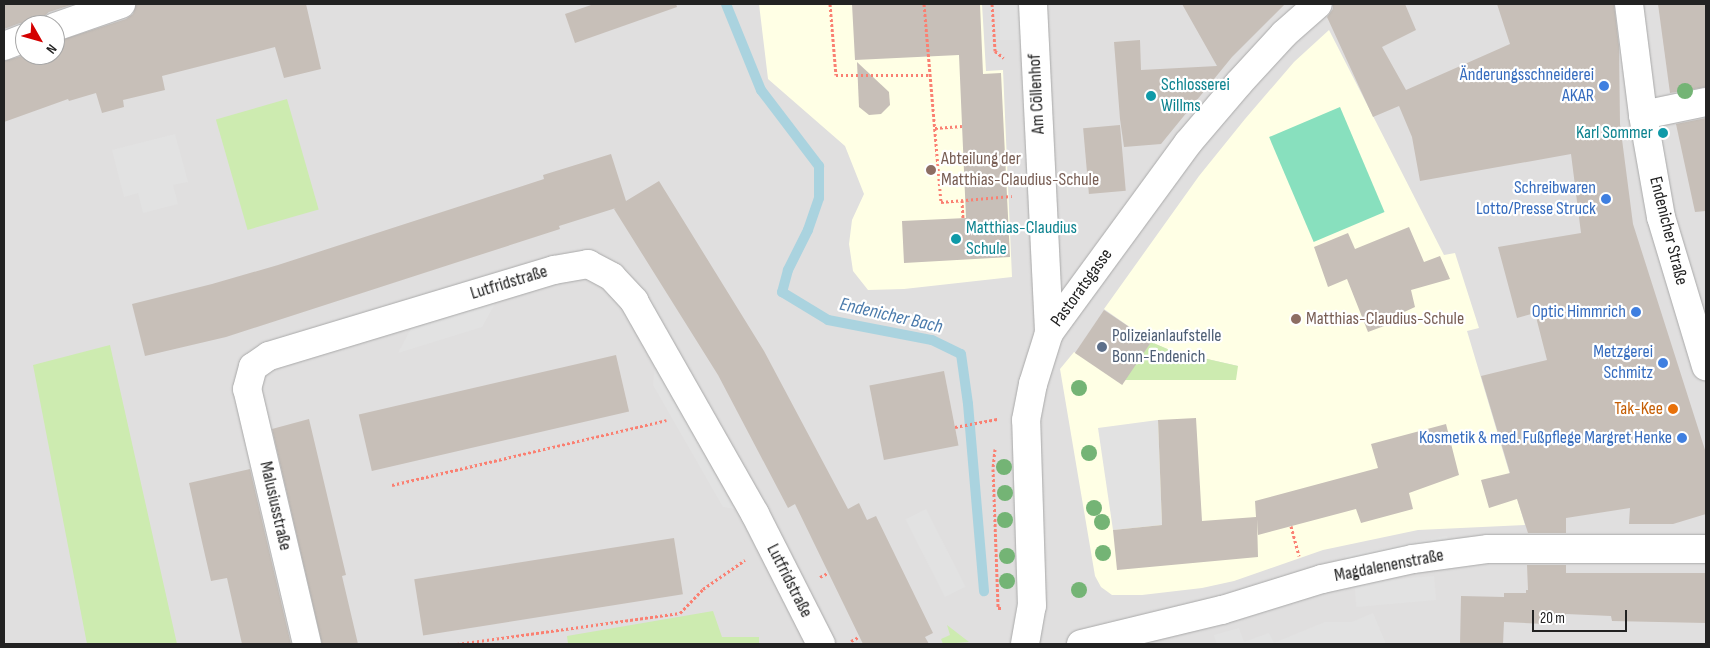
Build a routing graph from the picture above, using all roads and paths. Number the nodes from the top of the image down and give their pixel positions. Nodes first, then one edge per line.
1 (121, 4) edge
2 (830, 4) edge
3 (924, 4) edge
4 (992, 4) edge
5 (1033, 4) edge
6 (1318, 4) edge
7 (1629, 4) edge
8 (65, 24) edge
9 (1005, 58) dead end
10 (930, 75) junction
11 (1706, 102) edge
12 (1643, 115) junction
13 (962, 126) dead end
14 (935, 128) junction
15 (1043, 194) junction
16 (962, 200) junction
17 (963, 218) dead end
18 (1049, 333) junction
19 (1706, 366) edge
20 (253, 367) joint
21 (698, 412) junction
22 (994, 420) dead end
23 (956, 427) dead end
24 (392, 485) dead end
25 (1291, 526) dead end
26 (1295, 543) dead end
27 (1706, 549) edge
28 (731, 570) dead end
29 (307, 644) edge
30 (457, 644) edge
31 (821, 644) edge
32 (1025, 644) edge
33 (1081, 644) edge

1 - 8 street
2 - 10 path
3 - 10 path
4 - 9 path
5 - 15 street, Am Cöllenhof
6 - 18 street, Pastoratsgasse
7 - 12 street, Endenicher Straße
10 - 14 path
11 - 12 street
12 - 19 street, Endenicher Straße
13 - 14 path
14 - 16 path
15 - 16 path
15 - 18 street, Am Cöllenhof
16 - 17 path
18 - 32 street, Pastoratsgasse
20 - 21 street, Lutfridstraße
20 - 29 street, Malusiusstraße
21 - 24 path
21 - 31 street, Lutfridstraße
22 - 23 path
25 - 26 path
27 - 33 street, Magdalenenstraße
28 - 30 path

